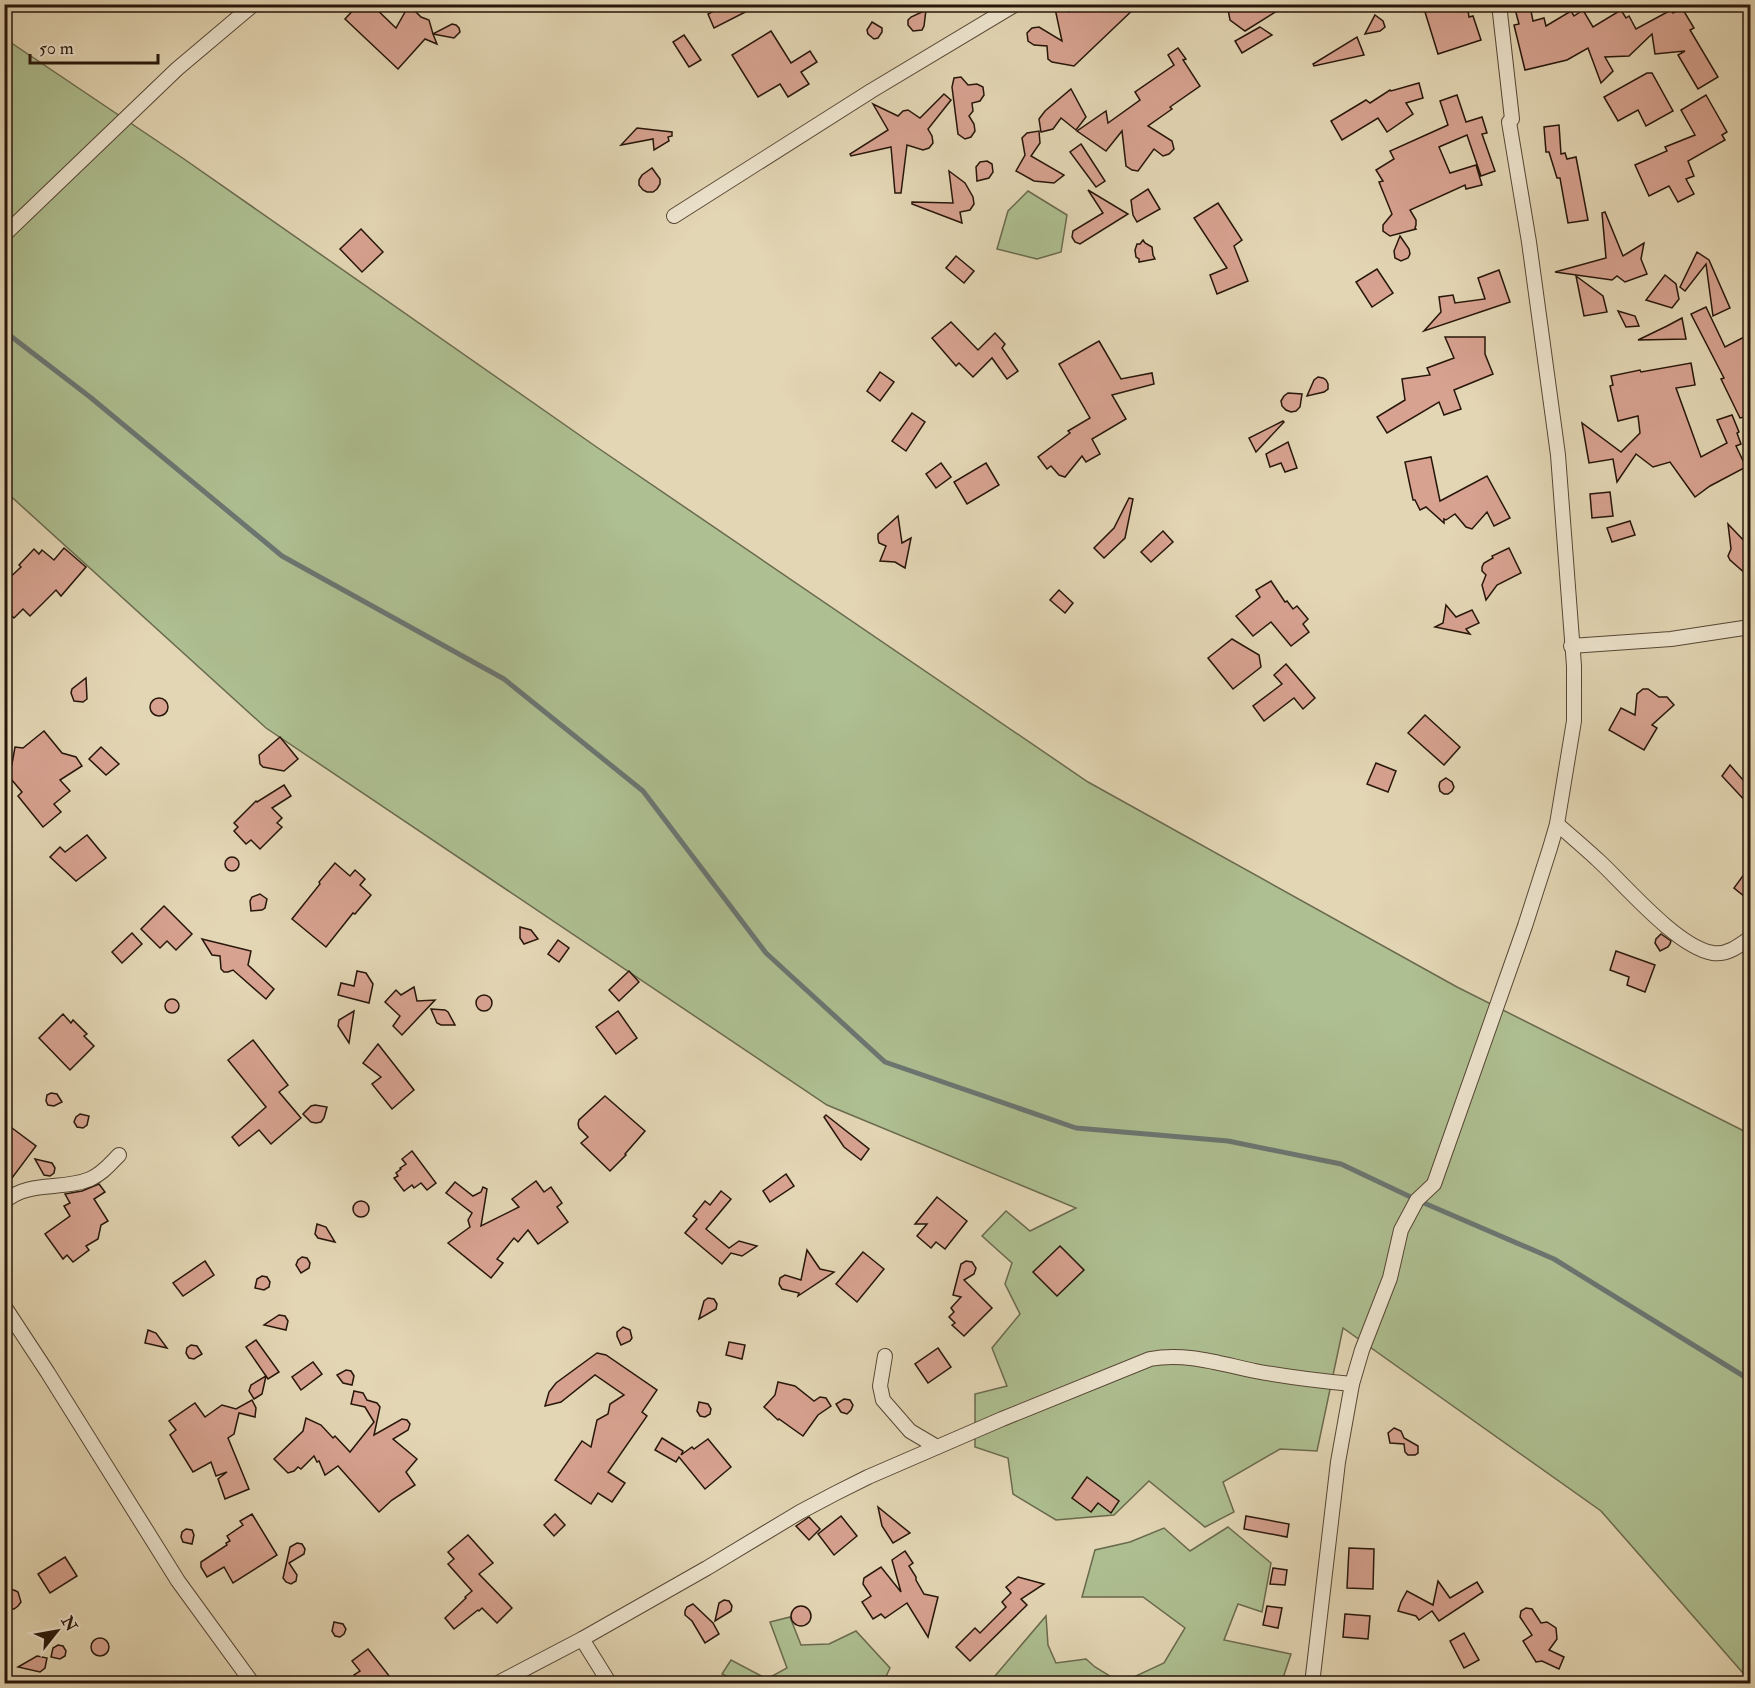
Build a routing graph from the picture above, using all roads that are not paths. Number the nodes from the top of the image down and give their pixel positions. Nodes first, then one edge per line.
1 (254, 4) edge
2 (1016, 4) edge
3 (1499, 4) edge
4 (674, 216) dead end
5 (4, 235) edge
6 (1750, 627) edge
7 (1571, 646) junction
8 (1557, 824) junction
9 (1750, 938) edge
10 (119, 1155) dead end
11 (4, 1202) edge
12 (4, 1306) edge
13 (885, 1356) dead end
14 (1352, 1384) junction
15 (937, 1447) junction
16 (582, 1639) junction
17 (253, 1683) edge
18 (496, 1683) edge
19 (610, 1683) edge
20 (1312, 1683) edge

1 - 5 street
2 - 4 street
3 - 7 street
6 - 7 street
7 - 8 street
8 - 9 street
8 - 14 street
10 - 11 street
12 - 17 street
13 - 15 street
14 - 15 street
14 - 20 street
15 - 16 street
16 - 18 street
16 - 19 street

